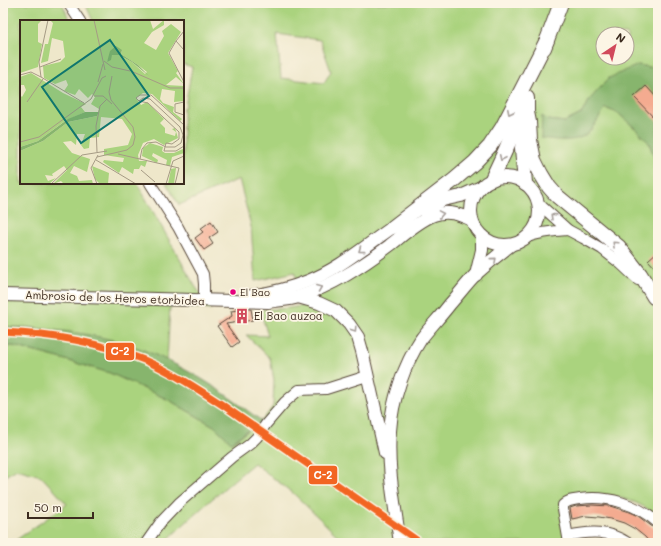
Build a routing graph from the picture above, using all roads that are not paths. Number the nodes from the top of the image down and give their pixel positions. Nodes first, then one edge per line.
1 (68, 3) edge
2 (561, 3) edge
3 (79, 20) edge
4 (547, 40) junction
5 (527, 98) junction
6 (527, 112) junction
7 (492, 179) junction
8 (525, 183) junction
9 (151, 184) edge
10 (479, 188) junction
11 (538, 203) junction
12 (472, 220) junction
13 (393, 227) junction
14 (568, 230) junction
15 (482, 236) junction
16 (527, 237) junction
17 (511, 245) junction
18 (476, 275) junction
19 (3, 295) edge
20 (298, 297) junction
21 (656, 300) edge
22 (204, 301) junction
23 (226, 301) junction
24 (367, 376) junction
25 (391, 480) junction
26 (658, 523) edge
27 (568, 539) edge
28 (146, 543) edge
29 (400, 543) edge
30 (628, 543) edge

1 - 3 street
2 - 4 highway
4 - 5 highway
4 -> 13 highway
5 - 6 highway
5 -> 7 highway
6 - 8 highway
21 -> 6 highway
7 - 8 main road
7 - 10 main road
8 - 11 main road
9 - 22 street
10 - 12 main road
10 - 13 main road
14 -> 11 street
11 - 16 main road
12 - 15 main road
20 -> 12 main road
13 -> 23 main road
14 - 16 street
14 - 21 street
15 - 17 main road
15 - 18 main road
16 - 17 main road
18 -> 17 main road
18 - 25 main road
19 - 22 main road, Ambrosio de los Heros etorbidea
20 - 23 main road
20 -> 24 main road
22 - 23 main road, Ambrosio de los Heros etorbidea
24 - 25 main road
24 - 28 street
25 - 29 main road
26 - 27 street
27 - 30 street

